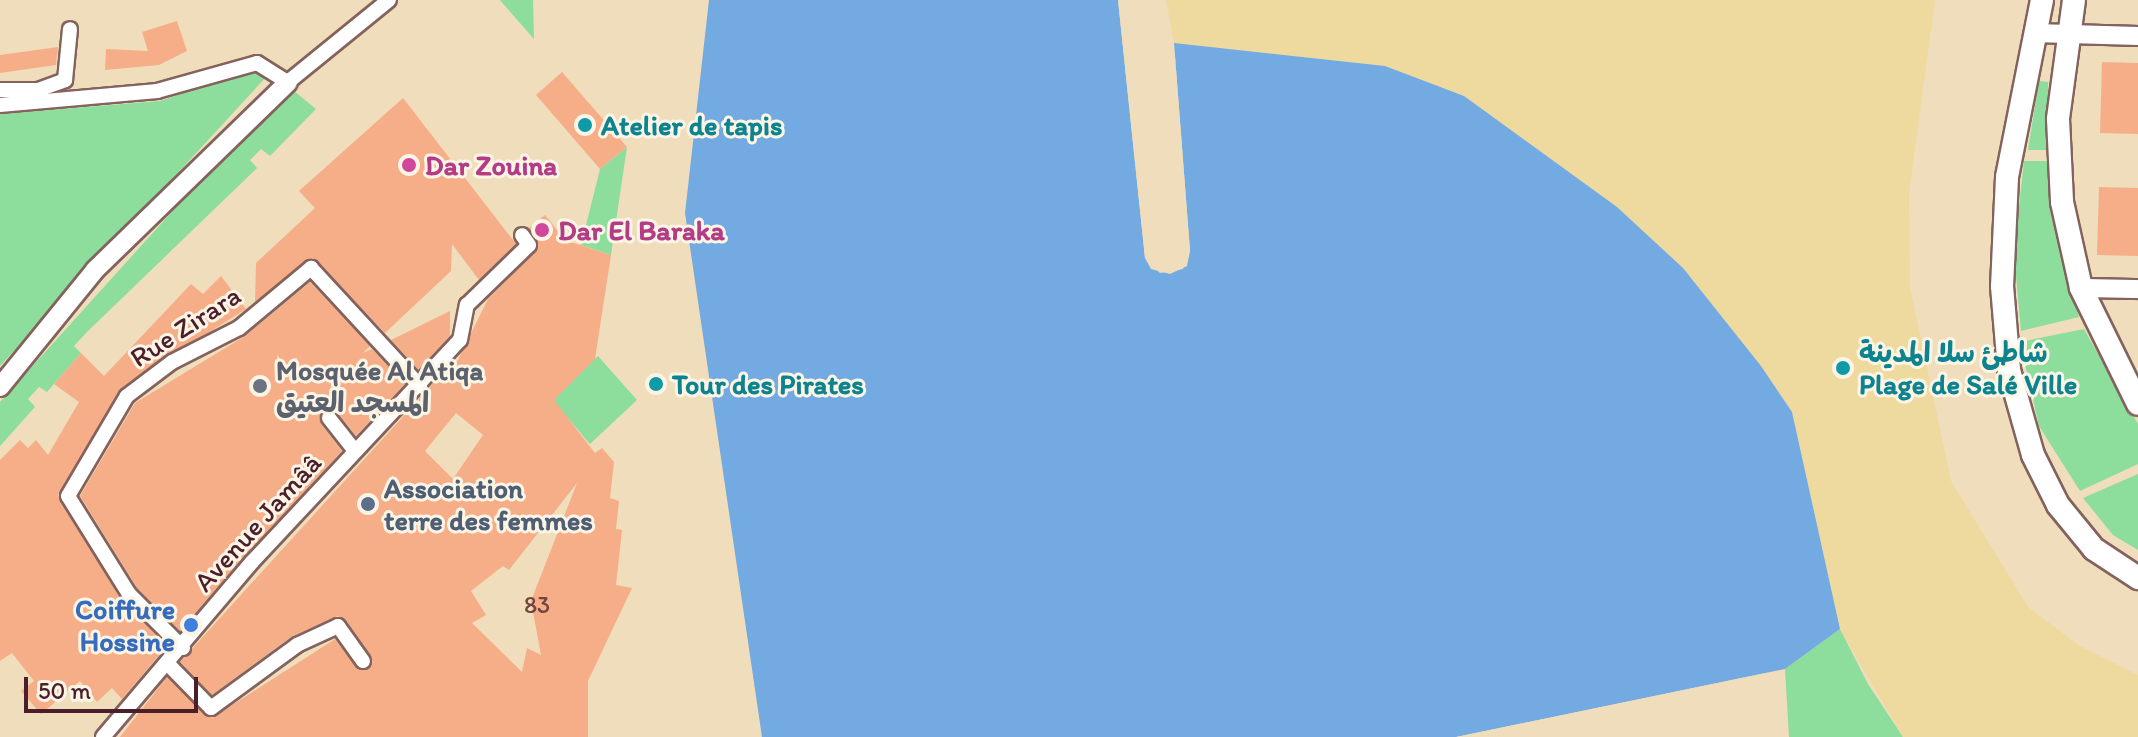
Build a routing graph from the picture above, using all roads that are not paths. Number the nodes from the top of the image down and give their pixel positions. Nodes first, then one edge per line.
1 (389, 0) edge
2 (2042, 0) edge
3 (2074, 0) edge
4 (70, 29) dead end
5 (2035, 33) junction
6 (2066, 34) junction
7 (2138, 36) edge
8 (288, 82) junction
9 (0, 90) edge
10 (0, 105) edge
11 (522, 235) dead end
12 (2081, 288) junction
13 (2138, 289) edge
14 (420, 386) junction
15 (0, 387) edge
16 (2138, 404) edge
17 (329, 418) dead end
18 (355, 451) junction
19 (2138, 577) edge
20 (183, 648) junction
21 (363, 661) dead end
22 (169, 665) junction
23 (103, 737) edge

1 - 8 street
2 - 5 street
3 - 6 street
4 - 9 street
5 - 6 street
5 - 19 street
6 - 7 street
6 - 12 street
8 - 10 street
8 - 15 street
11 - 14 street, Avenue Jamââ
12 - 13 street
12 - 16 street
14 - 18 street, Avenue Jamââ
14 - 20 street, Rue Zirara
17 - 18 street
18 - 20 street, Avenue Jamââ
20 - 22 street, Avenue Jamââ
21 - 22 street
22 - 23 street, Avenue Jamââ

